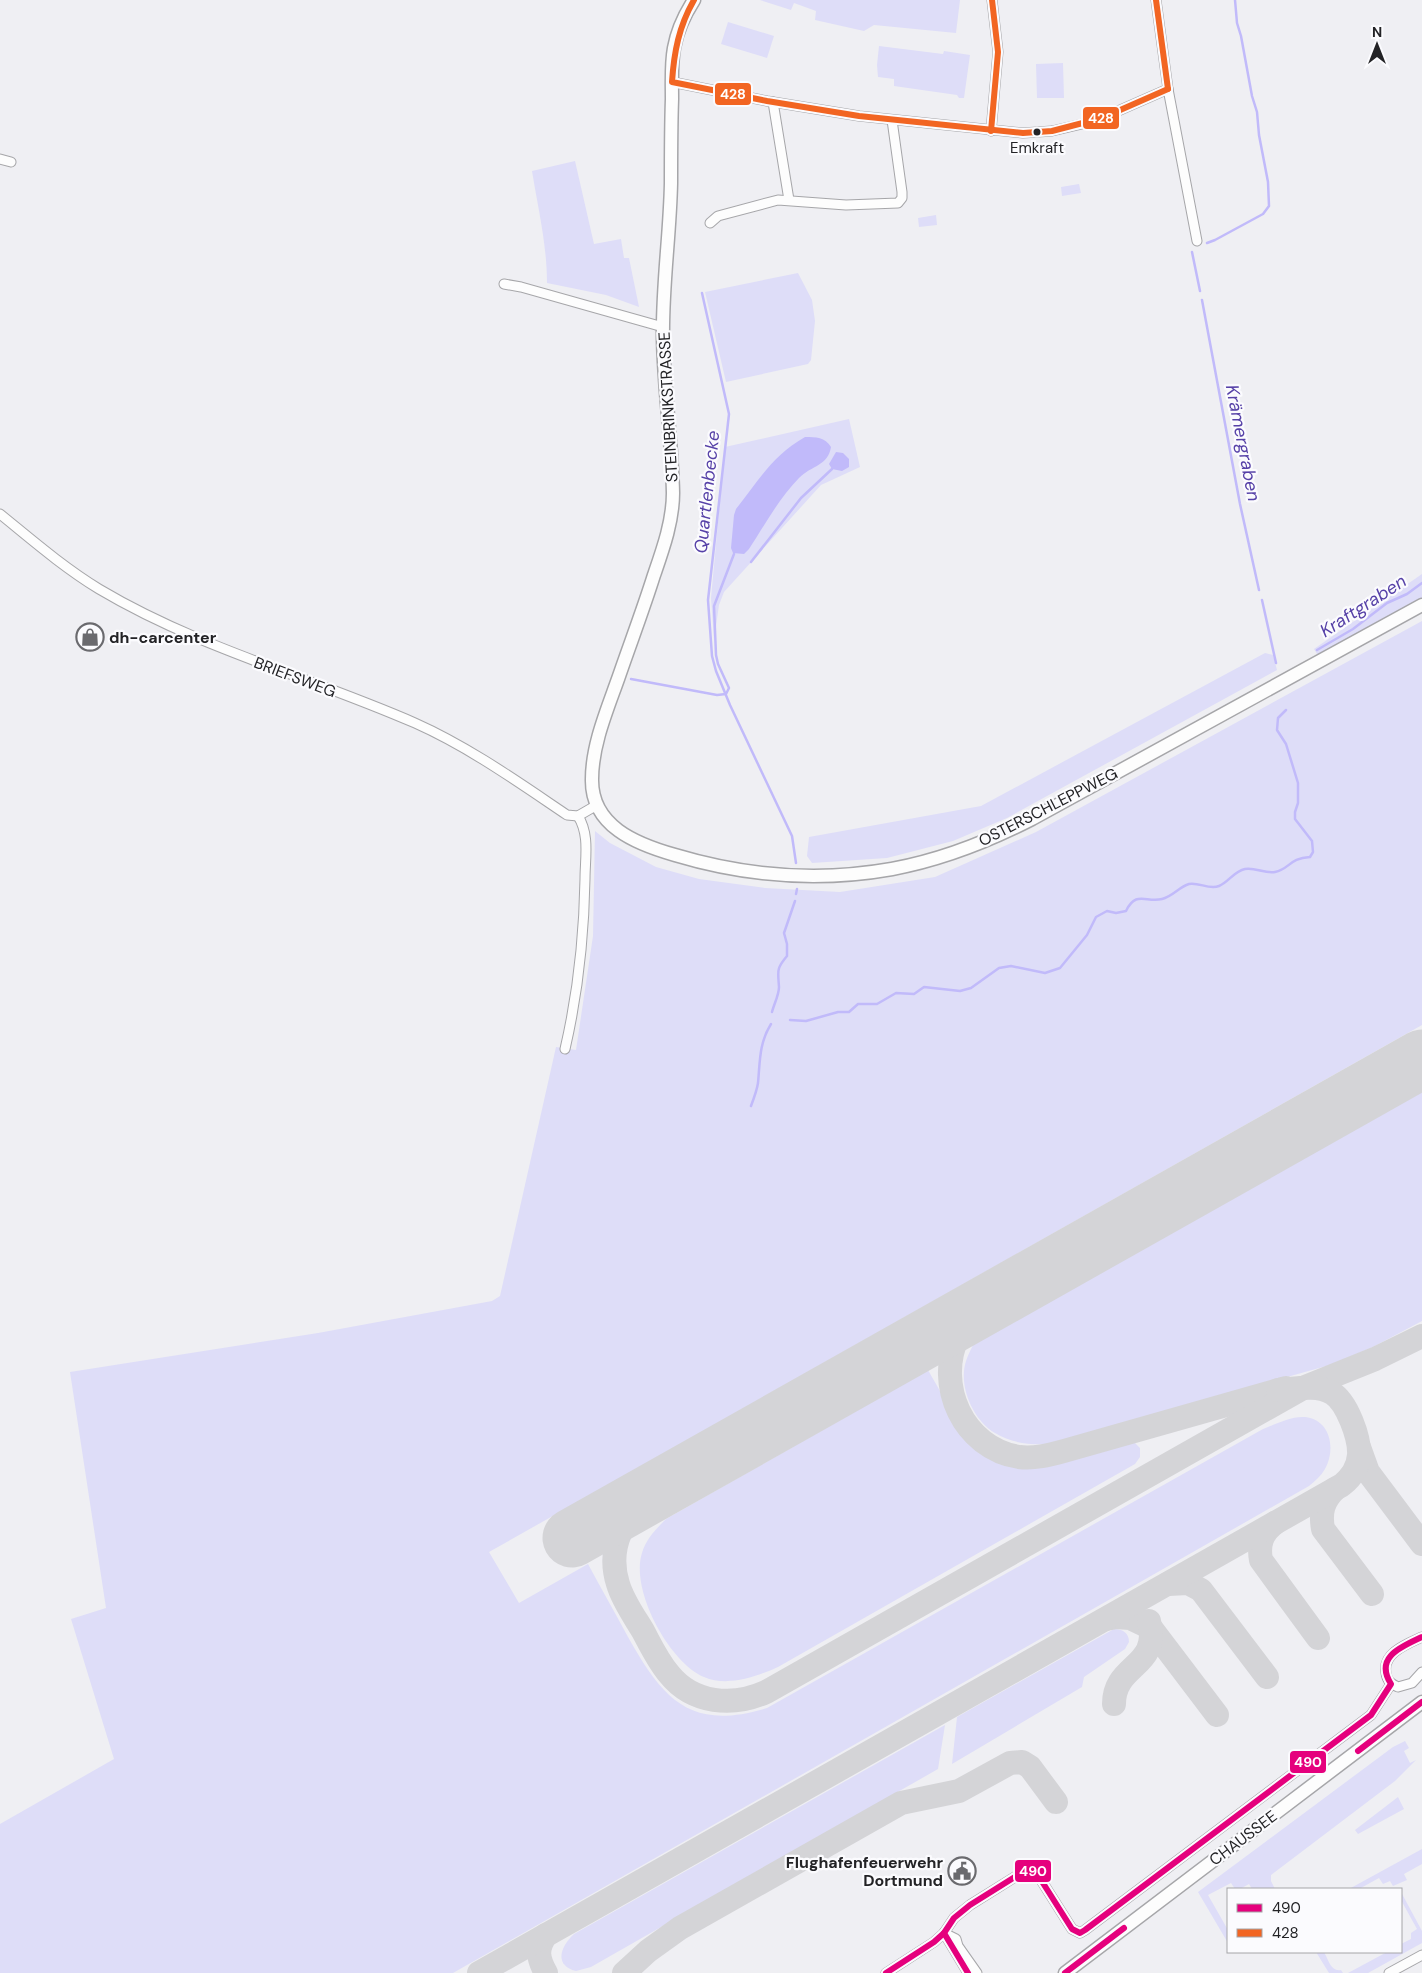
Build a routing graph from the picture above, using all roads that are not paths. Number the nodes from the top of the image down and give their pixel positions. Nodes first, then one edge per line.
1 (694, 0) edge
2 (992, 0) edge
3 (1156, 0) edge
4 (672, 82) junction
5 (1168, 89) junction
6 (773, 102) junction
7 (892, 120) junction
8 (990, 130) junction
9 (0, 159) edge
10 (11, 162) dead end
11 (788, 200) junction
12 (710, 223) dead end
13 (1197, 242) dead end
14 (504, 284) dead end
15 (663, 327) junction
16 (0, 514) edge
17 (1422, 606) edge
18 (597, 806) junction
19 (578, 816) junction
20 (565, 1049) dead end
21 (1422, 1637) edge
22 (1422, 1672) edge
23 (1391, 1684) junction
24 (1422, 1702) edge
25 (944, 1933) junction
26 (1422, 1955) edge
27 (886, 1973) edge
28 (968, 1973) edge
29 (977, 1973) edge
30 (1065, 1973) edge
31 (1389, 1973) edge

1 - 4 street, STEINBRINKSTRASSE
2 - 8 street
3 - 5 street
4 - 6 street
4 - 15 street, STEINBRINKSTRASSE
5 - 8 street
5 - 13 street
6 - 7 street
6 - 11 street
7 - 8 street
7 - 11 street
9 - 10 street
11 - 12 street
14 - 15 street
15 - 18 street, STEINBRINKSTRASSE
16 - 19 street, BRIEFSWEG
17 - 18 street, OSTERSCHLEPPWEG
18 - 19 street
19 - 20 street
21 - 23 street
22 - 23 street
23 - 25 street
24 - 30 street, CHAUSSEE
25 - 27 street
25 - 28 street
25 - 29 street
26 - 31 street

